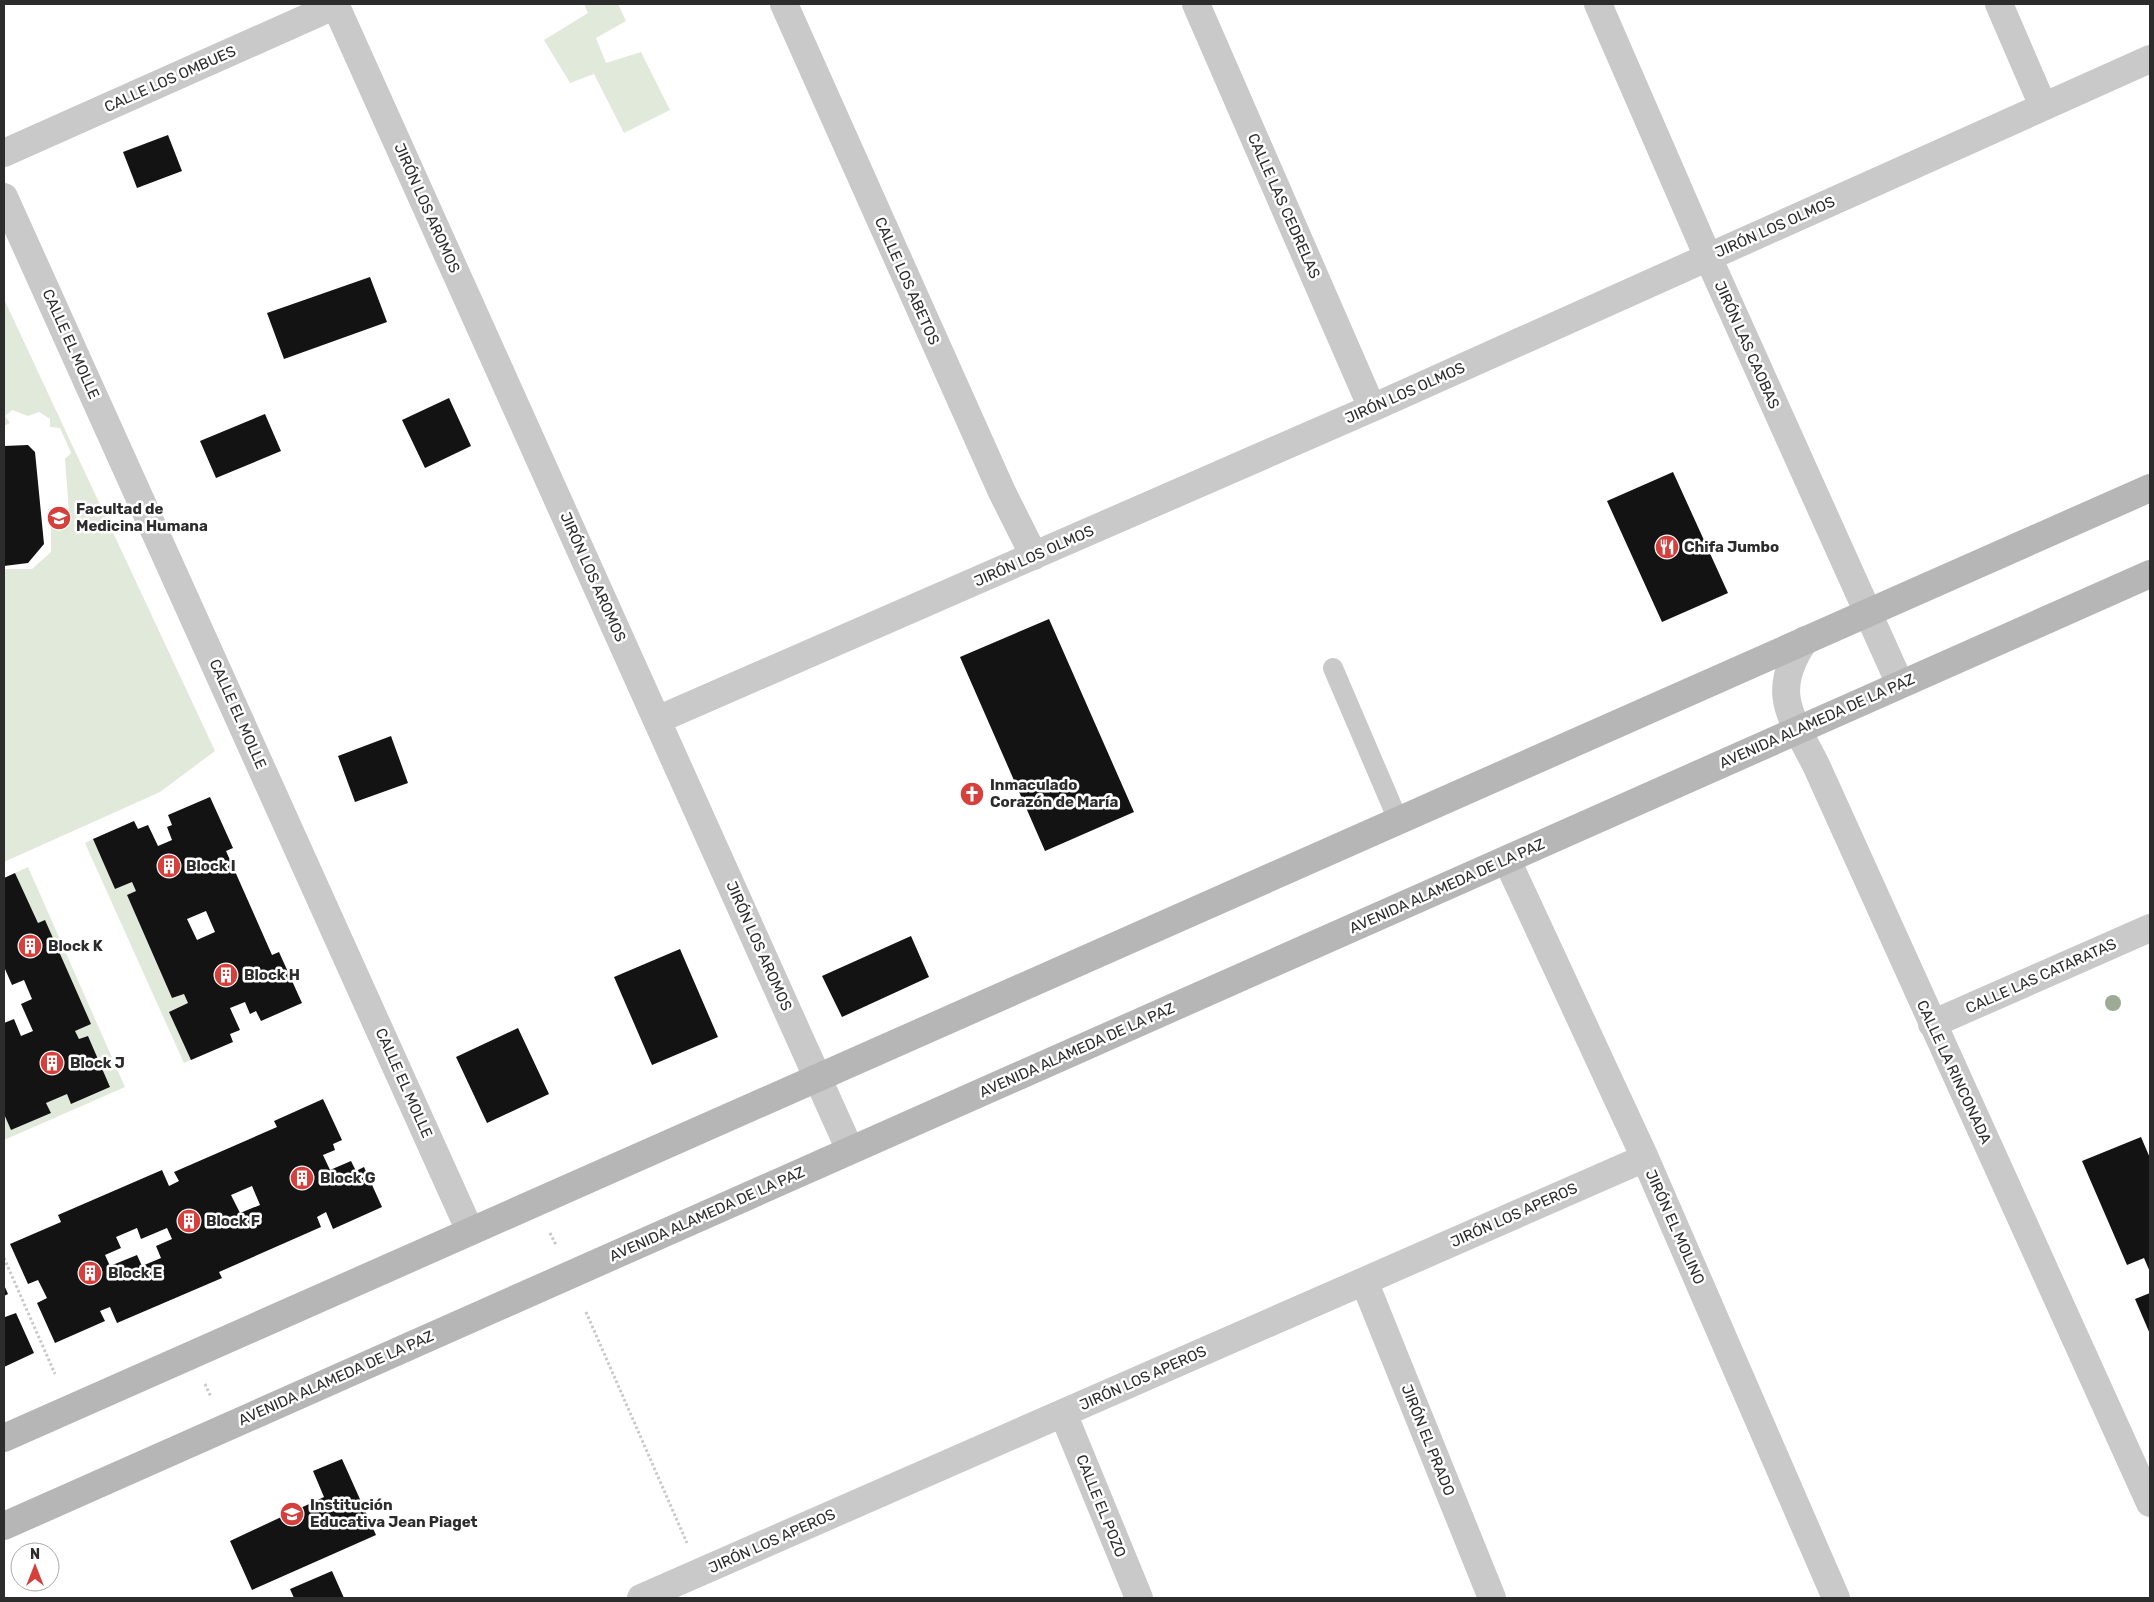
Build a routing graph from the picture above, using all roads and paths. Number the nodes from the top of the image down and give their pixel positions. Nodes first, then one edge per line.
1 (336, 4) edge
2 (784, 4) edge
3 (1196, 4) edge
4 (1598, 4) edge
5 (1999, 4) edge
6 (2150, 59) edge
7 (2043, 106) junction
8 (4, 153) edge
9 (4, 196) edge
10 (1708, 256) junction
11 (1372, 408) junction
12 (2150, 488) edge
13 (1034, 556) junction
14 (2150, 574) edge
15 (1865, 612) junction
16 (1805, 640) junction
17 (1333, 668) dead end
18 (1900, 684) junction
19 (657, 720) junction
20 (1798, 730) junction
21 (1398, 820) junction
22 (1506, 860) junction
23 (2150, 928) edge
24 (1932, 1024) junction
25 (818, 1077) junction
26 (850, 1150) junction
27 (1645, 1158) junction
28 (548, 1229) dead end
29 (470, 1231) junction
30 (558, 1251) dead end
31 (4, 1258) edge
32 (1364, 1281) junction
33 (586, 1312) dead end
34 (55, 1374) dead end
35 (203, 1380) dead end
36 (214, 1403) dead end
37 (1063, 1413) junction
38 (4, 1438) edge
39 (2150, 1503) edge
40 (4, 1526) edge
41 (700, 1572) junction
42 (641, 1598) edge
43 (1139, 1598) edge
44 (1492, 1598) edge
45 (1836, 1598) edge

1 - 8 street, CALLE LOS OMBUES
1 - 19 street, JIRÓN LOS AROMOS
2 - 13 street, CALLE LOS ABETOS
3 - 11 street, CALLE LAS CEDRELAS
4 - 10 street, JIRÓN LAS CAOBAS
5 - 7 street
6 - 7 street, JIRÓN LOS OLMOS
7 - 10 street, JIRÓN LOS OLMOS
9 - 29 street, CALLE EL MOLLE
10 - 11 street, JIRÓN LOS OLMOS
10 - 15 street, JIRÓN LAS CAOBAS
11 - 13 street, JIRÓN LOS OLMOS
12 - 15 street
13 - 19 street, JIRÓN LOS OLMOS
14 - 18 street, AVENIDA ALAMEDA DE LA PAZ
15 - 16 street
15 - 18 street, JIRÓN LAS CAOBAS
16 - 20 street, CALLE LA RINCONADA
16 - 21 street
17 - 21 lane
18 - 20 street, AVENIDA ALAMEDA DE LA PAZ
19 - 25 street, JIRÓN LOS AROMOS
20 - 22 street, AVENIDA ALAMEDA DE LA PAZ
20 - 24 street, CALLE LA RINCONADA
21 - 25 street
22 - 26 street, AVENIDA ALAMEDA DE LA PAZ
22 - 27 street, JIRÓN EL MOLINO
23 - 24 street, CALLE LAS CATARATAS
24 - 39 street, CALLE LA RINCONADA
25 - 26 street, JIRÓN LOS AROMOS
25 - 29 street
26 - 40 street, AVENIDA ALAMEDA DE LA PAZ
27 - 32 street, JIRÓN LOS APEROS
27 - 45 street, JIRÓN EL MOLINO
28 - 30 path
29 - 38 street
31 - 34 path
32 - 37 street, JIRÓN LOS APEROS
32 - 44 street, JIRÓN EL PRADO
33 - 41 path
35 - 36 path
37 - 41 street, JIRÓN LOS APEROS
37 - 43 street, CALLE EL POZO
41 - 42 street, JIRÓN LOS APEROS

